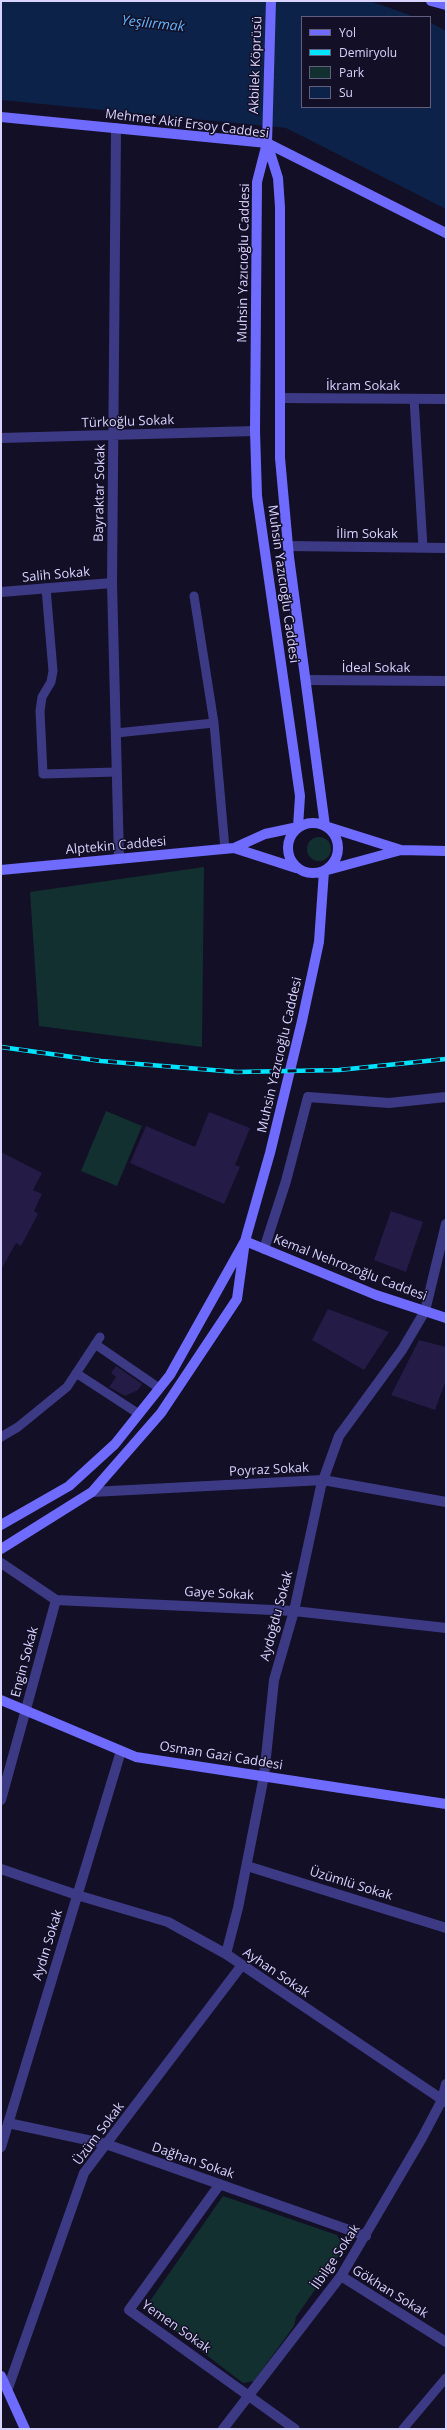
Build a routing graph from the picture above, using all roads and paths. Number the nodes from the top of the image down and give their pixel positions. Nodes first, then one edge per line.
1 (271, 1) edge
2 (431, 1) edge
3 (446, 5) edge
4 (1, 117) edge
5 (116, 128) junction
6 (267, 143) junction
7 (446, 233) edge
8 (280, 398) junction
9 (414, 399) junction
10 (446, 399) edge
11 (255, 431) junction
12 (114, 436) junction
13 (1, 438) edge
14 (288, 546) junction
15 (423, 547) junction
16 (446, 548) edge
17 (112, 583) junction
18 (46, 588) junction
19 (1, 592) edge
20 (194, 596) dead end
21 (306, 680) junction
22 (446, 681) edge
23 (214, 724) junction
24 (116, 733) junction
25 (117, 772) junction
26 (325, 826) junction
27 (298, 827) junction
28 (229, 848) junction
29 (401, 850) junction
30 (446, 851) edge
31 (119, 858) junction
32 (298, 869) junction
33 (1, 870) edge
34 (324, 871) junction
35 (446, 1097) edge
36 (446, 1224) edge
37 (245, 1241) junction
38 (264, 1249) junction
39 (425, 1311) junction
40 (446, 1318) edge
41 (76, 1373) junction
42 (159, 1388) junction
43 (139, 1414) junction
44 (1, 1437) edge
45 (323, 1480) junction
46 (92, 1492) junction
47 (446, 1502) edge
48 (1, 1525) edge
49 (1, 1549) edge
50 (1, 1563) edge
51 (56, 1600) junction
52 (294, 1611) junction
53 (446, 1628) edge
54 (1, 1700) edge
55 (26, 1710) junction
56 (121, 1751) junction
57 (264, 1776) junction
58 (1, 1800) edge
59 (446, 1804) edge
60 (247, 1866) junction
61 (1, 1869) edge
62 (77, 1896) junction
63 (446, 1928) edge
64 (226, 1954) junction
65 (242, 1965) junction
66 (446, 2084) edge
67 (444, 2101) edge
68 (8, 2123) junction
69 (106, 2144) junction
70 (1, 2147) edge
71 (220, 2184) junction
72 (366, 2236) junction
73 (341, 2276) junction
74 (446, 2342) edge
75 (1, 2376) edge
76 (446, 2378) edge
77 (8, 2388) junction
78 (250, 2395) junction
79 (25, 2429) edge
80 (223, 2429) edge
81 (295, 2429) edge
82 (403, 2429) edge

1 - 6 main road, Akbilek Köprüsü
2 - 3 main road
4 - 5 main road, Mehmet Akif Ersoy Caddesi
5 - 6 main road, Mehmet Akif Ersoy Caddesi
5 - 12 street, Bayraktar Sokak
6 - 7 main road, Mehmet Akif Ersoy Caddesi
6 - 8 main road, Muhsin Yazıcıoğlu Caddesi
6 - 11 main road, Muhsin Yazıcıoğlu Caddesi
8 - 9 street, İkram Sokak
8 - 14 main road, Muhsin Yazıcıoğlu Caddesi
9 - 10 street, İkram Sokak
9 - 15 lane
11 - 12 street, Türkoğlu Sokak
11 - 27 main road, Muhsin Yazıcıoğlu Caddesi
12 - 13 street, Türkoğlu Sokak
12 - 17 street, Bayraktar Sokak
14 - 15 street, İlim Sokak
14 - 21 main road, Muhsin Yazıcıoğlu Caddesi
15 - 16 street, İlim Sokak
17 - 18 street, Salih Sokak
17 - 24 street, Bayraktar Sokak
18 - 19 street, Salih Sokak
18 - 25 lane
20 - 23 lane
21 - 22 street, İdeal Sokak
21 - 26 main road, Muhsin Yazıcıoğlu Caddesi
23 - 24 lane
23 - 28 lane
24 - 25 street, Bayraktar Sokak
25 - 31 street, Bayraktar Sokak
26 - 27 main road
26 - 29 main road
26 - 34 main road
27 - 28 main road
27 - 32 main road
28 - 31 main road, Alptekin Caddesi
28 - 32 main road
29 - 30 main road
29 - 34 main road
31 - 33 main road, Alptekin Caddesi
32 - 34 main road
34 - 37 main road, Muhsin Yazıcıoğlu Caddesi
35 - 38 street
36 - 39 street, Aydoğdu Sokak
37 - 38 main road, Kemal Nehrozoğlu Caddesi
37 - 42 main road, Muhsin Yazıcıoğlu Caddesi
37 - 46 main road, Muhsin Yazıcıoğlu Caddesi
38 - 39 main road, Kemal Nehrozoğlu Caddesi
39 - 40 main road, Kemal Nehrozoğlu Caddesi
39 - 45 street, Aydoğdu Sokak
41 - 42 lane
41 - 43 lane
41 - 44 lane
42 - 43 main road, Muhsin Yazıcıoğlu Caddesi
43 - 48 main road, Muhsin Yazıcıoğlu Caddesi
45 - 46 street, Poyraz Sokak
45 - 47 street, Poyraz Sokak
45 - 52 street, Aydoğdu Sokak
46 - 49 main road, Muhsin Yazıcıoğlu Caddesi
50 - 51 street
51 - 52 street, Gaye Sokak
51 - 55 street, Engin Sokak
52 - 53 street, Gaye Sokak
52 - 57 street, Aydoğdu Sokak
54 - 55 main road, Osman Gazi Caddesi
55 - 56 main road, Osman Gazi Caddesi
55 - 58 street, Engin Sokak
56 - 57 main road, Osman Gazi Caddesi
56 - 62 street, Aydın Sokak
57 - 59 main road, Osman Gazi Caddesi
57 - 60 street, Aydoğdu Sokak
60 - 63 street, Üzümlü Sokak
60 - 64 street, Aydoğdu Sokak
61 - 62 street, Ayhan Sokak
62 - 64 street, Ayhan Sokak
62 - 68 street, Aydın Sokak
64 - 65 street, Ayhan Sokak
65 - 67 street, Ayhan Sokak
65 - 69 street, Üzüm Sokak
66 - 67 street, İlbilge Sokak
67 - 72 street, İlbilge Sokak
68 - 69 street, Dağhan Sokak
68 - 70 street, Aydın Sokak
69 - 71 street, Dağhan Sokak
69 - 77 street, Üzüm Sokak
71 - 72 street, Dağhan Sokak
71 - 78 street, Yemen Sokak
72 - 73 street, İlbilge Sokak
73 - 74 street, Gökhan Sokak
73 - 78 street, İlbilge Sokak
75 - 77 main road
76 - 82 lane
77 - 79 main road
78 - 80 street, İlbilge Sokak
78 - 81 street, Yemen Sokak

